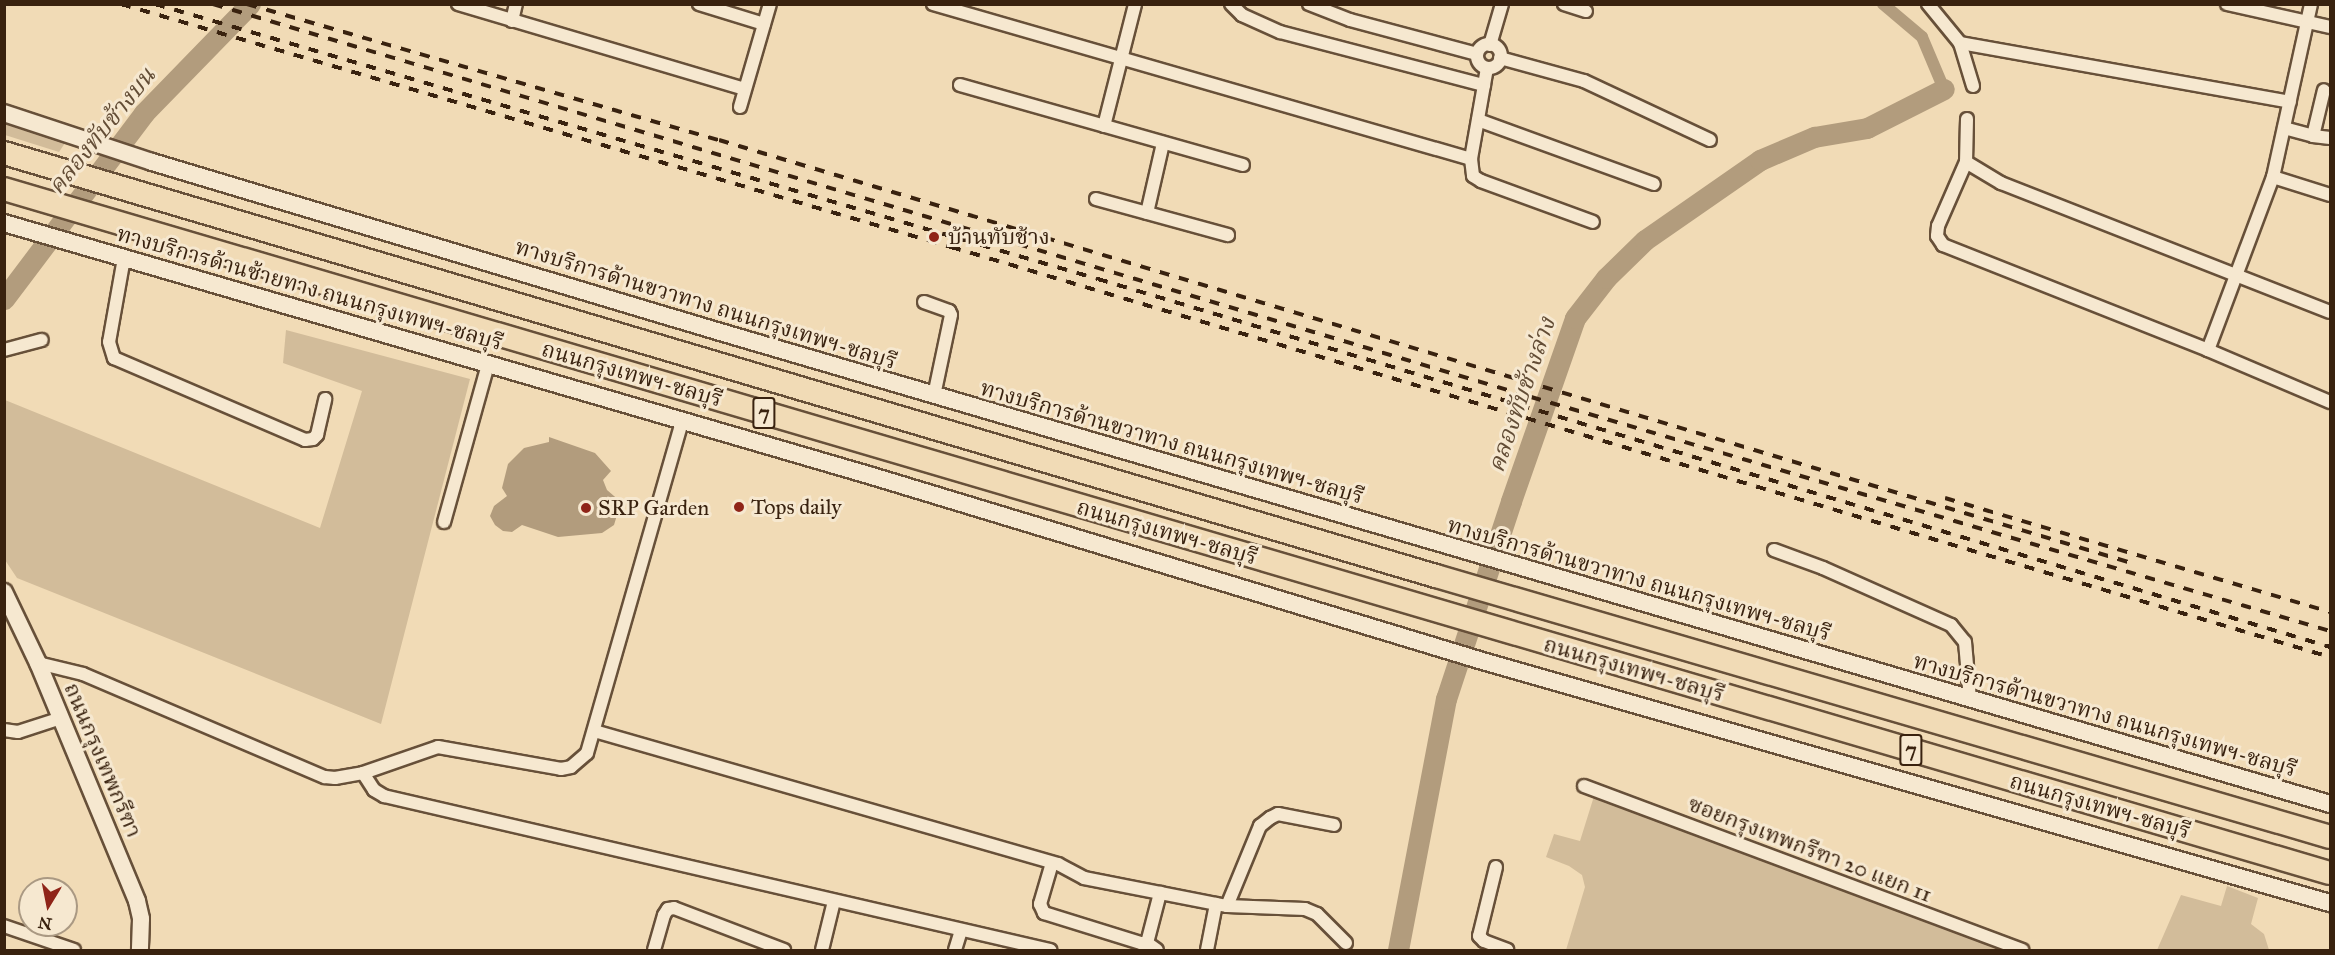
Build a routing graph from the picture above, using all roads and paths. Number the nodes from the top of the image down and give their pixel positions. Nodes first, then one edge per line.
1 (458, 4) edge
2 (516, 4) edge
3 (699, 4) edge
4 (770, 4) edge
5 (933, 4) edge
6 (1135, 4) edge
7 (1231, 4) edge
8 (1309, 4) edge
9 (1502, 4) edge
10 (1564, 4) edge
11 (1928, 4) edge
12 (2227, 4) edge
13 (2311, 4) edge
14 (1586, 11) dead end
15 (512, 21) junction
16 (2308, 22) junction
17 (764, 24) junction
18 (2331, 27) edge
19 (1960, 43) junction
20 (1491, 45) junction
21 (1477, 54) junction
22 (1500, 58) junction
23 (1121, 60) junction
24 (1487, 68) junction
25 (960, 85) dead end
26 (1484, 85) junction
27 (1972, 86) dead end
28 (745, 89) junction
29 (2324, 90) dead end
30 (2290, 102) junction
31 (740, 107) dead end
32 (4, 112) edge
33 (1966, 119) dead end
34 (1478, 120) junction
35 (1104, 126) junction
36 (2284, 128) junction
37 (2313, 136) junction
38 (2331, 138) edge
39 (1710, 140) dead end
40 (1163, 143) junction
41 (4, 153) edge
42 (1471, 159) junction
43 (1966, 162) junction
44 (1243, 165) dead end
45 (2273, 177) junction
46 (1654, 184) dead end
47 (13, 191) edge
48 (2331, 195) edge
49 (1096, 199) dead end
50 (1148, 213) junction
51 (1593, 222) dead end
52 (4, 223) edge
53 (1228, 235) dead end
54 (124, 258) junction
55 (2236, 275) junction
56 (924, 302) dead end
57 (2331, 312) edge
58 (42, 340) dead end
59 (4, 350) edge
60 (2208, 350) junction
61 (488, 364) junction
62 (934, 396) junction
63 (325, 399) dead end
64 (2331, 402) edge
65 (682, 421) junction
66 (444, 522) dead end
67 (1774, 550) dead end
68 (4, 592) edge
69 (38, 663) junction
70 (1970, 699) junction
71 (61, 718) junction
72 (4, 730) edge
73 (594, 731) junction
74 (363, 773) junction
75 (1584, 786) dead end
76 (2331, 804) edge
77 (1334, 825) dead end
78 (2331, 837) edge
79 (1052, 863) junction
80 (1496, 867) dead end
81 (2331, 873) edge
82 (1160, 893) junction
83 (834, 901) junction
84 (2331, 903) edge
85 (1222, 905) junction
86 (4, 926) edge
87 (961, 930) junction
88 (1346, 944) dead end
89 (1152, 947) edge
90 (1506, 950) edge
91 (74, 951) edge
92 (140, 951) edge
93 (654, 951) edge
94 (784, 951) edge
95 (822, 951) edge
96 (955, 951) edge
97 (1050, 951) edge
98 (1207, 951) edge
99 (2022, 951) edge

1 - 15 street
2 - 15 street
3 - 17 street
4 - 17 street
5 - 23 street
6 - 23 street
7 - 26 street
8 - 21 street
9 - 20 street
10 - 14 street
11 - 19 street
12 - 16 street
13 - 16 street
15 - 28 street
16 - 18 street
16 - 30 street
17 - 28 street
19 - 27 street
19 - 30 street
20 - 21 street
20 - 22 street
21 - 24 street
22 - 24 street
22 - 39 street
23 - 35 street
23 - 42 street
24 - 26 street
25 - 35 street
26 - 34 street
28 - 31 street
29 - 37 street
30 - 36 street
32 - 62 main road, ทางบริการด้านขวาทาง ถนนกรุงเทพฯ-ชลบุรี
33 - 43 street
34 - 42 street
34 - 46 street
35 - 40 street
36 - 37 street
36 - 45 street
37 - 38 street
40 - 44 street
40 - 50 street
41 - 78 highway, ถนนกรุงเทพฯ-ชลบุรี / 7
42 - 51 street
43 - 55 street
43 - 60 street
45 - 48 street
45 - 55 street
47 - 81 highway, ถนนกรุงเทพฯ-ชลบุรี / 7
49 - 50 street
50 - 53 street
52 - 54 main road, ทางบริการด้านซ้ายทาง ถนนกรุงเทพฯ-ชลบุรี
54 - 61 main road, ทางบริการด้านซ้ายทาง ถนนกรุงเทพฯ-ชลบุรี
54 - 63 street
55 - 57 street
55 - 60 street
56 - 62 street
58 - 59 street
60 - 64 street
61 - 65 main road, ทางบริการด้านซ้ายทาง ถนนกรุงเทพฯ-ชลบุรี
61 - 66 street
62 - 70 main road, ทางบริการด้านขวาทาง ถนนกรุงเทพฯ-ชลบุรี
65 - 73 street
65 - 84 main road, ทางบริการด้านซ้ายทาง ถนนกรุงเทพฯ-ชลบุรี
67 - 70 street
68 - 69 main road, ถนนกรุงเทพกรีฑา
69 - 71 main road, ถนนกรุงเทพกรีฑา
69 - 74 street
70 - 76 main road, ทางบริการด้านขวาทาง ถนนกรุงเทพฯ-ชลบุรี
71 - 72 street
71 - 92 main road, ถนนกรุงเทพกรีฑา
73 - 74 street
73 - 79 street
74 - 83 street
75 - 99 street, ซอยกรุงเทพกรีฑา 20 แยก 11
77 - 85 street
79 - 82 street
79 - 89 street
80 - 90 street
82 - 85 street
82 - 89 street
83 - 87 street
83 - 95 street
85 - 88 street
85 - 98 street
86 - 91 street
87 - 96 street
87 - 97 street
93 - 94 street

